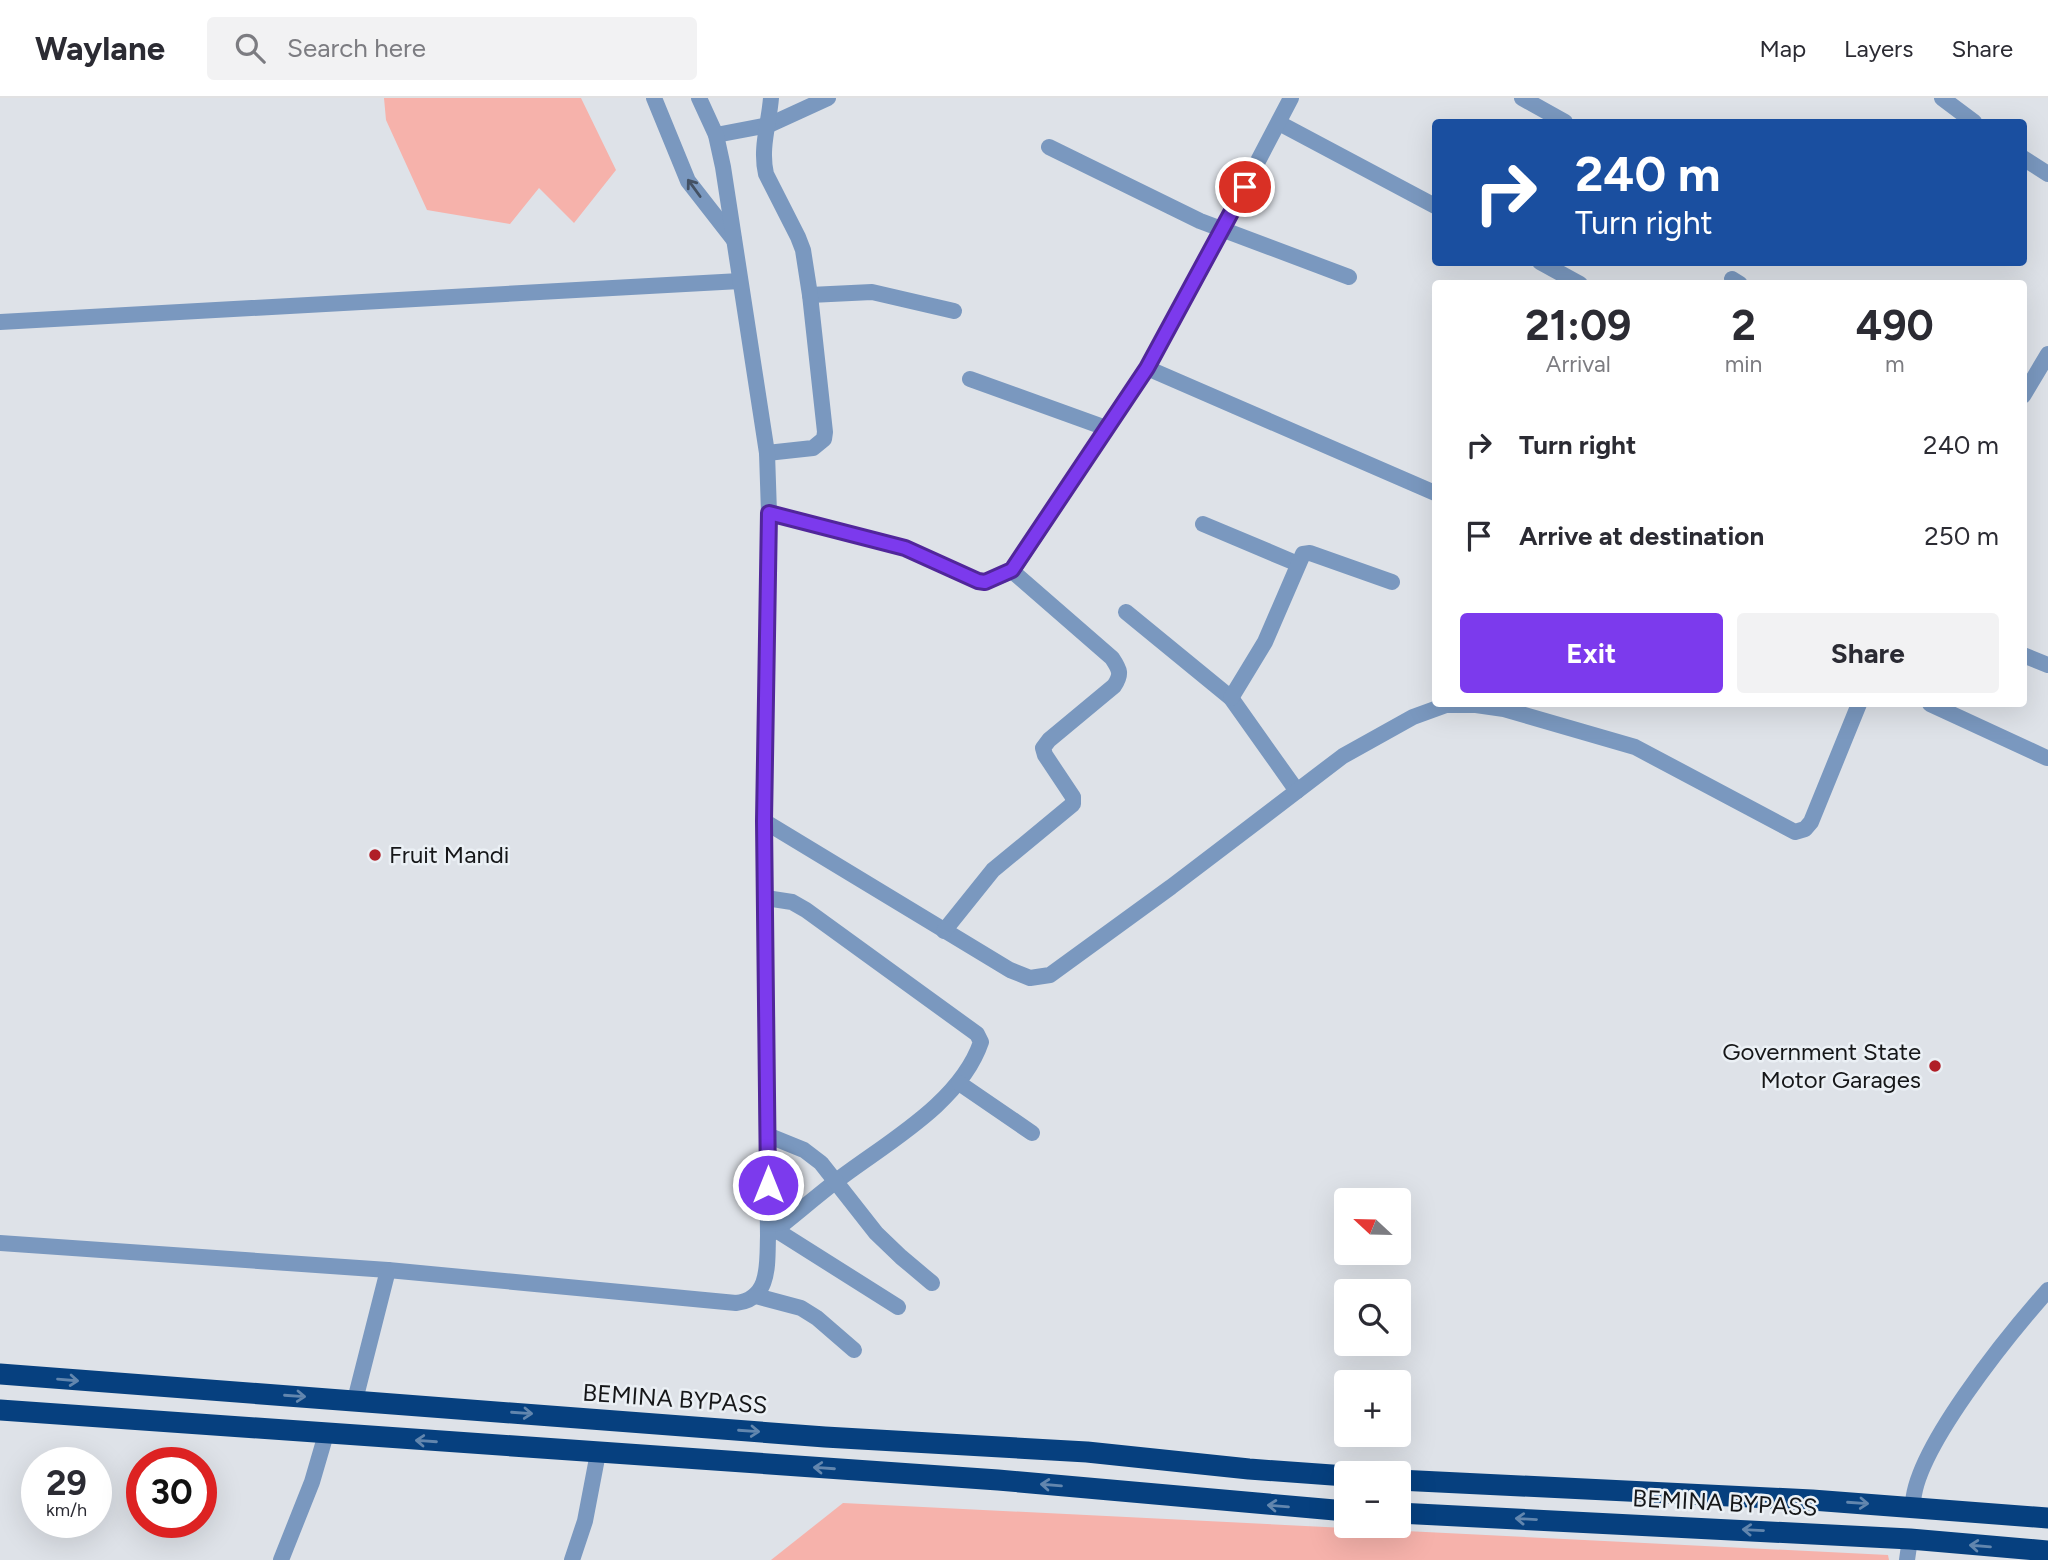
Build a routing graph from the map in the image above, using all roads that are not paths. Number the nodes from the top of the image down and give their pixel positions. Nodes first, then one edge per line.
1 (653, 98) edge
2 (699, 98) edge
3 (771, 98) edge
4 (828, 98) edge
5 (1291, 98) edge
6 (1522, 98) edge
7 (1950, 100) edge
8 (1560, 119) edge
9 (1971, 119) edge
10 (1279, 123) junction
11 (769, 125) junction
12 (716, 135) junction
13 (1049, 147) dead end
14 (2027, 161) edge
15 (2048, 174) edge
16 (1432, 204) edge
17 (1222, 229) junction
18 (735, 242) junction
19 (1547, 266) edge
20 (1349, 277) dead end
21 (1573, 280) edge
22 (740, 281) junction
23 (810, 295) junction
24 (954, 311) dead end
25 (0, 322) edge
26 (2048, 354) edge
27 (1147, 368) junction
28 (970, 379) dead end
29 (2027, 389) edge
30 (1106, 428) junction
31 (767, 453) junction
32 (1432, 492) edge
33 (769, 513) junction
34 (1203, 524) dead end
35 (1298, 564) junction
36 (1012, 570) junction
37 (1392, 582) dead end
38 (1126, 612) dead end
39 (2027, 657) edge
40 (2048, 665) edge
41 (1231, 698) junction
42 (1440, 707) edge
43 (1486, 707) edge
44 (1858, 707) edge
45 (1937, 707) edge
46 (2048, 757) edge
47 (1297, 791) junction
48 (764, 821) junction
49 (766, 898) junction
50 (944, 931) junction
51 (959, 1083) junction
52 (1032, 1133) dead end
53 (767, 1135) junction
54 (836, 1181) junction
55 (772, 1233) junction
56 (0, 1244) edge
57 (388, 1270) junction
58 (933, 1283) dead end
59 (2048, 1290) edge
60 (755, 1296) junction
61 (898, 1307) dead end
62 (854, 1350) dead end
63 (0, 1374) edge
64 (355, 1400) junction
65 (0, 1410) edge
66 (326, 1434) junction
67 (598, 1453) junction
68 (1334, 1475) edge
69 (1411, 1481) edge
70 (1913, 1507) junction
71 (1334, 1510) edge
72 (1411, 1514) edge
73 (2048, 1518) edge
74 (1909, 1550) edge
75 (2048, 1551) edge
76 (281, 1560) edge
77 (572, 1560) edge

18 -> 1 street
2 - 12 street
3 - 11 street
4 - 11 street
5 - 10 street
6 - 8 street
7 - 9 street
10 - 16 street
10 - 17 street
11 - 12 street
11 - 23 street
12 - 18 street
13 - 17 street
14 - 15 street
17 - 20 street
17 - 27 street
18 - 22 street
19 - 21 street
22 - 25 street
22 - 31 street
23 - 24 street
23 - 31 street
26 - 29 street
27 - 30 street
27 - 32 street
28 - 30 street
30 - 36 street
31 - 33 street
33 - 36 street
33 - 48 street
34 - 35 street
35 - 37 street
35 - 41 street
36 - 50 street
38 - 41 street
39 - 40 street
41 - 47 street
42 - 47 street
43 - 44 street
45 - 46 street
47 - 50 street
48 - 49 street
48 - 50 street
49 - 51 street
49 - 53 street
51 - 52 street
51 - 54 street
53 - 54 street
53 - 55 street
54 - 55 street
54 - 58 street
55 - 60 street
55 - 61 street
56 - 57 street
57 - 60 street
57 - 64 street
59 - 70 street
60 - 62 street
63 -> 64 highway, BEMINA BYPASS
64 -> 68 highway, BEMINA BYPASS
65 - 66 highway
67 -> 66 highway
66 - 76 street
71 -> 67 highway
67 - 77 street
69 -> 70 highway, BEMINA BYPASS
70 - 73 highway, BEMINA BYPASS
74 -> 72 highway, BEMINA BYPASS
75 -> 74 highway, BEMINA BYPASS

